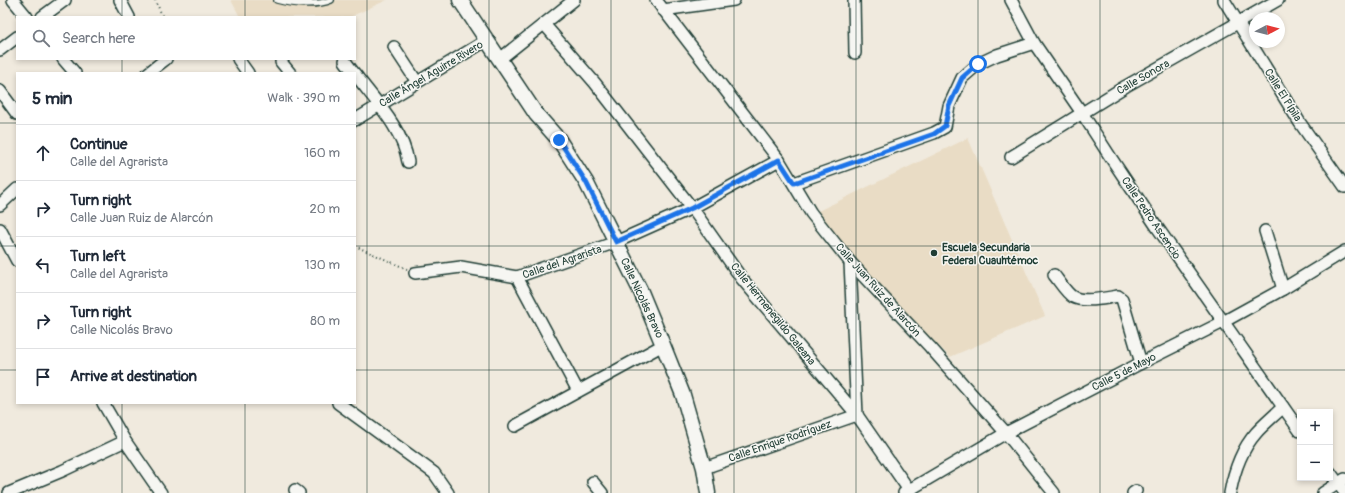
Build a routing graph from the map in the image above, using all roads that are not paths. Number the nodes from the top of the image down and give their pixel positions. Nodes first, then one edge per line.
1 (13, 0) edge
2 (65, 0) edge
3 (120, 0) edge
4 (276, 0) edge
5 (331, 0) edge
6 (460, 0) edge
7 (574, 0) edge
8 (656, 0) edge
9 (734, 0) edge
10 (854, 0) edge
11 (1011, 0) edge
12 (1224, 0) edge
13 (1278, 0) edge
14 (701, 2) edge
15 (663, 10) junction
16 (26, 16) edge
17 (43, 16) edge
18 (128, 16) edge
19 (1238, 22) junction
20 (544, 24) junction
21 (16, 38) edge
22 (487, 40) junction
23 (1034, 43) junction
24 (394, 48) dead end
25 (0, 50) edge
26 (855, 53) dead end
27 (500, 59) junction
28 (64, 60) edge
29 (165, 60) edge
30 (239, 60) edge
31 (345, 61) dead end
32 (281, 62) dead end
33 (153, 68) edge
34 (74, 72) edge
35 (247, 72) edge
36 (289, 72) edge
37 (353, 72) edge
38 (356, 77) edge
39 (417, 82) junction
40 (0, 91) edge
41 (379, 106) junction
42 (16, 113) edge
43 (1082, 113) junction
44 (356, 119) edge
45 (1011, 157) dead end
46 (779, 160) junction
47 (408, 162) dead end
48 (794, 183) junction
49 (1345, 187) edge
50 (16, 190) edge
51 (0, 205) edge
52 (692, 208) junction
53 (0, 229) edge
54 (1265, 231) dead end
55 (616, 242) junction
56 (1345, 251) edge
57 (16, 259) edge
58 (850, 262) junction
59 (415, 273) road end
60 (1054, 275) dead end
61 (517, 277) junction
62 (1282, 289) junction
63 (1223, 322) junction
64 (663, 345) junction
65 (1141, 362) junction
66 (578, 391) junction
67 (105, 404) edge
68 (339, 404) edge
69 (1283, 408) junction
70 (857, 415) junction
71 (515, 426) dead end
72 (1297, 427) edge
73 (1006, 433) junction
74 (125, 441) junction
75 (704, 468) junction
76 (1333, 475) edge
77 (593, 482) dead end
78 (1343, 485) edge
79 (908, 492) edge
80 (10, 493) edge
81 (161, 493) edge
82 (448, 493) edge
83 (602, 493) edge
84 (708, 493) edge
85 (1054, 493) edge
86 (1230, 493) edge
87 (1323, 493) edge

1 - 16 street
2 - 17 street
3 - 18 street
4 - 5 lane
6 - 22 street, Calle Nicolás Bravo
7 - 20 street
8 - 15 street, Calle Juan Ruiz de Alarcón
9 - 14 street
10 - 26 street
11 - 23 street, Calle Pedro Ascencio
12 - 19 street, Calle El Pípila
13 - 19 street, Calle Sonora
14 - 15 street
15 - 46 street, Calle Juan Ruiz de Alarcón
19 - 43 street, Calle Sonora
19 - 49 street, Calle El Pípila
20 - 27 street
20 - 52 street, Calle Hermenegildo Galeana
21 - 25 street
22 - 27 street, Calle Nicolás Bravo
22 - 39 street, Calle Ángel Aguirre Rivero
23 - 43 street, Calle Pedro Ascencio
23 - 48 street
24 - 39 street
27 - 55 street, Calle Nicolás Bravo
28 - 34 street
29 - 33 street
30 - 35 street
31 - 37 street
32 - 36 street
38 - 41 street
39 - 41 street, Calle Ángel Aguirre Rivero
40 - 42 street
41 - 44 street, Calle Ángel Aguirre Rivero
41 - 47 street
43 - 45 street, Calle Sonora
43 - 63 street, Calle Pedro Ascencio
46 - 48 street, Calle Juan Ruiz de Alarcón
46 - 52 street, Calle del Agrarista
48 - 58 street, Calle Juan Ruiz de Alarcón
50 - 51 street
52 - 55 street, Calle del Agrarista
52 - 70 street, Calle Hermenegildo Galeana
53 - 57 street
54 - 62 street
55 - 61 street, Calle del Agrarista
55 - 64 street, Calle Nicolás Bravo
56 - 62 street, Calle 5 de Mayo
58 - 70 street
58 - 73 street, Calle Juan Ruiz de Alarcón
59 - 61 street, Calle del Agrarista
60 - 65 street
61 - 66 street
62 - 63 street, Calle 5 de Mayo
63 - 65 street, Calle 5 de Mayo
63 - 69 street, Calle Pedro Ascencio
64 - 66 street
64 - 75 street, Calle Nicolás Bravo
65 - 73 street, Calle 5 de Mayo
66 - 71 street
67 - 74 street
68 - 82 street
69 - 72 street, Calle Pedro Ascencio
69 - 86 street
70 - 75 street, Calle Enrique Rodríguez
70 - 79 street, Calle Hermenegildo Galeana
73 - 79 street, Calle 5 de Mayo
73 - 85 street, Calle Juan Ruiz de Alarcón
74 - 80 street
74 - 81 street
75 - 84 street, Calle Nicolás Bravo
76 - 78 street
77 - 83 street
78 - 87 street

